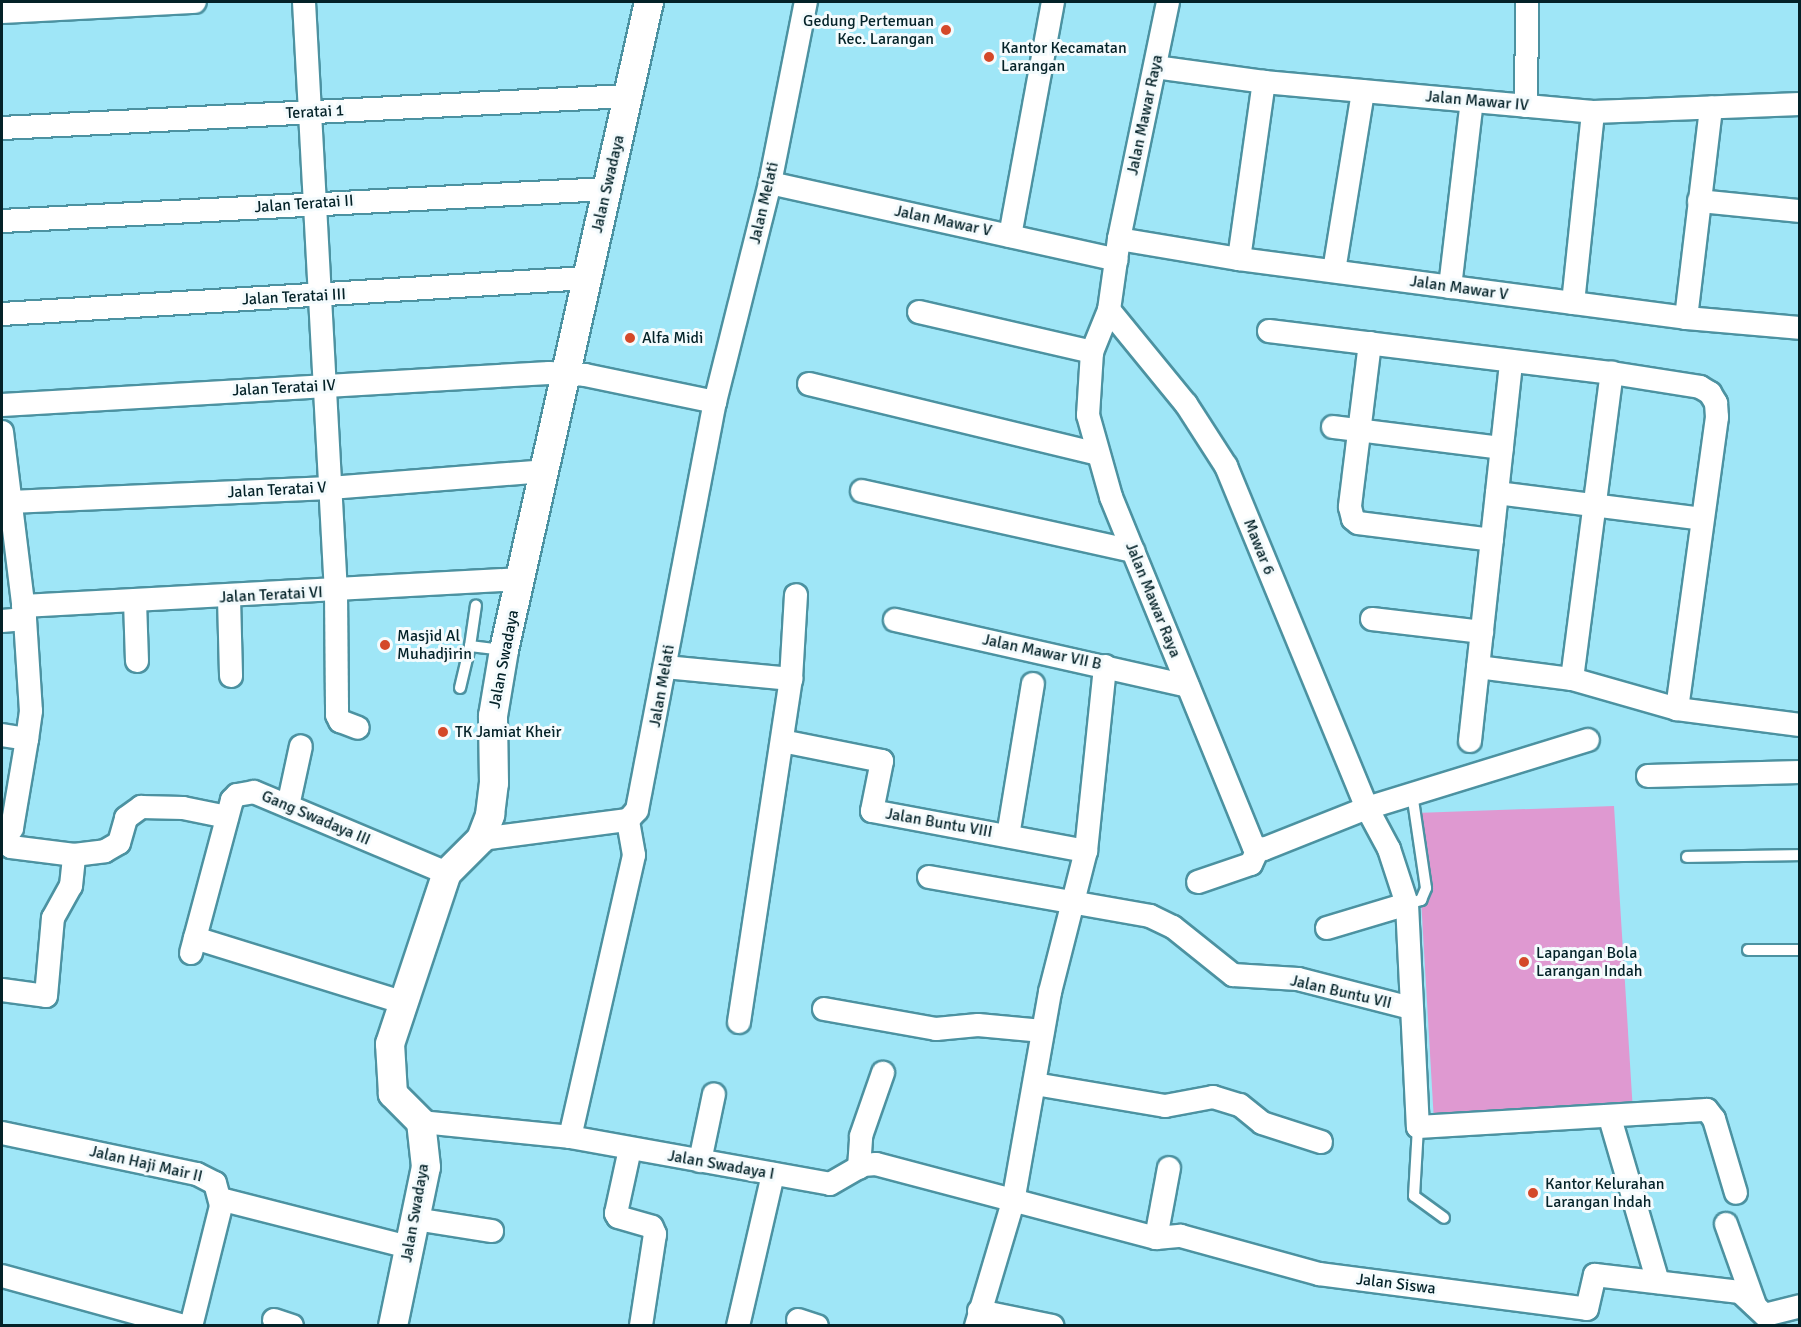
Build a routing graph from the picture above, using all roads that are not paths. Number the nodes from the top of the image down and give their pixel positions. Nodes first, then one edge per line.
1 (195, 2) edge
2 (304, 2) edge
3 (649, 2) edge
4 (806, 2) edge
5 (1053, 2) edge
6 (1168, 2) edge
7 (1527, 2) edge
8 (2, 12) edge
9 (1155, 67) junction
10 (1264, 82) junction
11 (1363, 91) junction
12 (628, 96) junction
13 (1472, 101) junction
14 (1800, 104) edge
15 (1526, 106) junction
16 (1712, 107) junction
17 (1593, 112) junction
18 (309, 113) junction
19 (2, 128) edge
20 (770, 183) junction
21 (606, 189) junction
22 (1699, 201) junction
23 (314, 202) junction
24 (1800, 211) edge
25 (2, 221) edge
26 (1010, 236) junction
27 (1118, 249) junction
28 (1239, 259) junction
29 (1334, 271) junction
30 (587, 278) junction
31 (1450, 287) junction
32 (319, 296) junction
33 (1573, 303) junction
34 (1109, 310) junction
35 (919, 312) dead end
36 (2, 314) edge
37 (1686, 318) junction
38 (1800, 328) edge
39 (1269, 330) dead end
40 (1370, 343) junction
41 (1092, 352) junction
42 (1511, 361) junction
43 (566, 373) junction
44 (1612, 373) junction
45 (809, 384) dead end
46 (324, 385) junction
47 (715, 402) junction
48 (2, 405) edge
49 (1333, 427) dead end
50 (1359, 431) junction
51 (2, 442) edge
52 (1502, 448) junction
53 (1098, 454) junction
54 (544, 471) junction
55 (330, 488) junction
56 (862, 491) dead end
57 (1497, 493) junction
58 (10, 502) junction
59 (1594, 505) junction
60 (1702, 519) junction
61 (1492, 540) junction
62 (1133, 551) junction
63 (520, 579) junction
64 (336, 592) junction
65 (796, 595) dead end
66 (229, 598) junction
67 (135, 601) junction
68 (477, 605) dead end
69 (24, 612) junction
70 (1372, 619) dead end
71 (895, 620) dead end
72 (2, 621) edge
73 (1482, 632) junction
74 (470, 646) junction
75 (504, 650) junction
76 (136, 661) dead end
77 (1105, 666) junction
78 (665, 667) junction
79 (1478, 667) junction
80 (231, 676) dead end
81 (791, 679) junction
82 (1572, 679) junction
83 (1033, 684) dead end
84 (1188, 686) junction
85 (459, 688) dead end
86 (1677, 709) junction
87 (1800, 725) edge
88 (358, 728) dead end
89 (2, 735) edge
90 (27, 739) junction
91 (1588, 740) dead end
92 (782, 741) junction
93 (1470, 741) dead end
94 (301, 746) dead end
95 (1800, 772) edge
96 (1648, 776) dead end
97 (1412, 793) junction
98 (288, 806) junction
99 (1367, 808) junction
100 (227, 817) junction
101 (628, 820) junction
102 (1008, 836) junction
103 (481, 839) junction
104 (2, 842) edge
105 (1258, 849) junction
106 (1086, 851) junction
107 (74, 855) junction
108 (1800, 855) edge
109 (1687, 858) dead end
110 (447, 873) junction
111 (929, 877) dead end
112 (1198, 882) dead end
113 (1407, 904) junction
114 (1074, 905) junction
115 (1328, 928) dead end
116 (1748, 950) dead end
117 (1800, 950) edge
118 (2, 990) edge
119 (402, 1002) junction
120 (1411, 1008) junction
121 (824, 1009) dead end
122 (739, 1022) dead end
123 (1043, 1031) junction
124 (883, 1073) dead end
125 (1035, 1084) junction
126 (714, 1094) dead end
127 (1610, 1118) junction
128 (421, 1122) junction
129 (1418, 1127) junction
130 (2, 1133) edge
131 (570, 1137) junction
132 (1321, 1142) dead end
133 (630, 1149) junction
134 (700, 1161) junction
135 (859, 1168) junction
136 (1169, 1168) dead end
137 (773, 1174) junction
138 (1736, 1193) dead end
139 (220, 1199) junction
140 (1013, 1202) junction
141 (1444, 1218) dead end
142 (415, 1219) junction
143 (1726, 1224) dead end
144 (492, 1231) dead end
145 (1156, 1238) junction
146 (409, 1247) junction
147 (2, 1276) edge
148 (1658, 1282) junction
149 (1755, 1305) junction
150 (1800, 1306) edge
151 (1562, 1316) edge
152 (978, 1318) edge
153 (184, 1326) edge
154 (191, 1326) edge
155 (393, 1326) edge
156 (641, 1326) edge
157 (738, 1326) edge
158 (1052, 1326) edge

1 - 8 street
2 - 18 street
3 - 12 street, Jalan Swadaya
4 - 20 street, Jalan Melati
5 - 26 street
6 - 9 street, Jalan Mawar Raya
7 - 15 street
9 - 10 street, Jalan Mawar IV
9 - 27 street, Jalan Mawar Raya
10 - 11 street, Jalan Mawar IV
10 - 28 street
11 - 13 street, Jalan Mawar IV
11 - 29 street
12 - 18 street, Teratai 1
12 - 21 street, Jalan Swadaya
13 - 15 street, Jalan Mawar IV
13 - 31 street
14 - 16 street, Jalan Mawar IV
15 - 17 street, Jalan Mawar IV
16 - 17 street, Jalan Mawar IV
16 - 22 street
17 - 33 street
18 - 19 street, Teratai 1
18 - 23 street
20 - 26 street, Jalan Mawar V
20 - 47 street, Jalan Melati
21 - 23 street, Jalan Teratai II
21 - 30 street, Jalan Swadaya
22 - 24 street
22 - 37 street
23 - 25 street, Jalan Teratai II
23 - 32 street
26 - 27 street, Jalan Mawar V
27 - 28 street, Jalan Mawar V
27 - 34 street, Jalan Mawar Raya
28 - 29 street, Jalan Mawar V
29 - 31 street, Jalan Mawar V
30 - 32 street, Jalan Teratai III
30 - 43 street, Jalan Swadaya
31 - 33 street, Jalan Mawar V
32 - 36 street, Jalan Teratai III
32 - 46 street
33 - 37 street, Jalan Mawar V
34 - 41 street, Jalan Mawar Raya
34 - 99 street, Mawar 6
35 - 41 street
37 - 38 street, Jalan Mawar V
39 - 40 street
40 - 42 street
40 - 50 street
41 - 53 street, Jalan Mawar Raya
42 - 44 street
42 - 52 street
43 - 46 street, Jalan Teratai IV
43 - 47 street
43 - 54 street, Jalan Swadaya
44 - 59 street
44 - 60 street
45 - 53 street
46 - 48 street, Jalan Teratai IV
46 - 55 street
47 - 78 street, Jalan Melati
49 - 50 street
50 - 52 street
50 - 61 street
51 - 58 street
52 - 57 street
53 - 62 street, Jalan Mawar Raya
54 - 55 street, Jalan Teratai V
54 - 63 street, Jalan Swadaya
55 - 58 street, Jalan Teratai V
55 - 64 street
56 - 62 street
57 - 59 street
57 - 61 street
58 - 69 street
59 - 60 street
59 - 82 street
60 - 86 street
61 - 73 street
62 - 84 street, Jalan Mawar Raya
63 - 64 street, Jalan Teratai VI
63 - 75 street, Jalan Swadaya
64 - 66 street, Jalan Teratai VI
64 - 88 street
65 - 81 street
66 - 67 street, Jalan Teratai VI
66 - 80 street
67 - 69 street, Jalan Teratai VI
67 - 76 street
68 - 74 lane
69 - 72 street, Jalan Teratai VI
69 - 90 street
70 - 73 street
71 - 77 street, Jalan Mawar VII B
73 - 79 street
74 - 75 lane
74 - 85 lane
75 - 103 street, Jalan Swadaya
77 - 84 street, Jalan Mawar VII B
77 - 106 street
78 - 81 street
78 - 101 street, Jalan Melati
79 - 82 street
79 - 93 street
81 - 92 street
82 - 86 street
83 - 102 street
84 - 105 street, Jalan Mawar Raya
86 - 87 street
89 - 90 street
90 - 104 street
91 - 97 street
92 - 102 street, Jalan Buntu VIII
92 - 122 street
94 - 98 street
95 - 96 street
97 - 99 street
97 - 113 lane
98 - 100 street, Gang Swadaya III
98 - 110 street, Gang Swadaya III
99 - 105 street
99 - 113 street, Mawar 6
100 - 107 street
100 - 119 street, Gang Swadaya III
101 - 103 street
101 - 131 street
102 - 106 street, Jalan Buntu VIII
103 - 110 street, Jalan Swadaya
104 - 107 street
105 - 112 street
106 - 114 street
107 - 118 street
108 - 109 lane
110 - 119 street, Jalan Swadaya
111 - 114 street, Jalan Buntu VII
113 - 115 street
113 - 120 street, Mawar 6
114 - 120 street, Jalan Buntu VII
114 - 123 street
116 - 117 lane
119 - 128 street, Jalan Swadaya
120 - 129 street, Mawar 6
121 - 123 street
123 - 125 street
124 - 135 street
125 - 132 street
125 - 140 street
126 - 134 street
127 - 129 street
127 - 138 street
127 - 148 street
128 - 131 street, Jalan Swadaya I
128 - 142 street, Jalan Swadaya
129 - 141 lane
130 - 139 street, Jalan Haji Mair II
131 - 133 street, Jalan Swadaya I
133 - 134 street, Jalan Swadaya I
133 - 156 street
134 - 137 street, Jalan Swadaya I
135 - 137 street, Jalan Swadaya I
135 - 140 street, Jalan Swadaya I
136 - 145 street
137 - 157 street
139 - 146 street
139 - 154 street, Jalan Haji Mair II
140 - 145 street, Jalan Siswa
140 - 152 street
142 - 144 street
142 - 146 street, Jalan Swadaya
143 - 149 street
145 - 151 street, Jalan Siswa
146 - 155 street, Jalan Swadaya
147 - 153 street
148 - 149 street, Jalan Siswa
148 - 151 street, Jalan Siswa
149 - 150 street, Jalan Siswa
152 - 158 street

